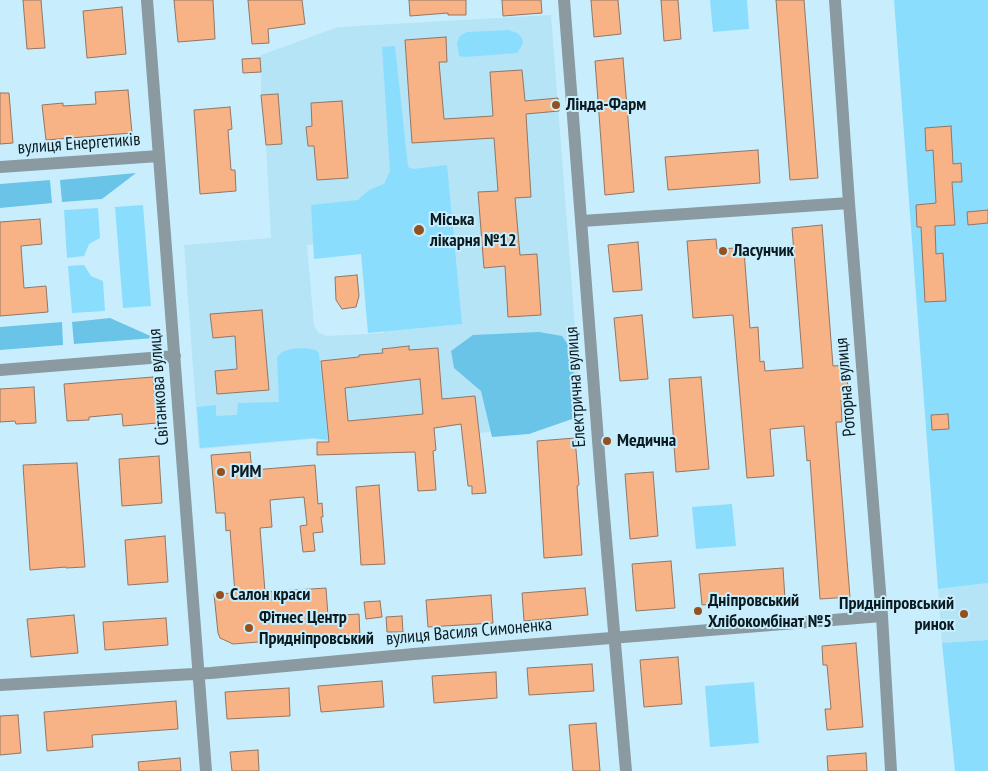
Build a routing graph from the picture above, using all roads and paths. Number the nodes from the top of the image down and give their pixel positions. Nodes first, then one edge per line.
1 (147, 0) edge
2 (564, 0) edge
3 (835, 0) edge
4 (160, 156) junction
5 (0, 167) edge
6 (849, 203) junction
7 (582, 221) junction
8 (175, 356) junction
9 (0, 370) edge
10 (882, 616) junction
11 (614, 638) junction
12 (198, 674) junction
13 (0, 685) edge
14 (206, 771) edge
15 (626, 771) edge
16 (891, 771) edge

1 - 4 street, Світанкова вулиця
2 - 7 street, Електрична вулиця
3 - 6 street, Роторна вулиця
4 - 5 street, вулиця Енергетиків
4 - 8 street, Світанкова вулиця
6 - 7 street
6 - 10 street, Роторна вулиця
7 - 11 street, Електрична вулиця
8 - 9 street
8 - 12 street, Світанкова вулиця
10 - 11 street, вулиця Василя Симоненка
10 - 16 street, Роторна вулиця
11 - 12 street, вулиця Василя Симоненка
11 - 15 street, Електрична вулиця
12 - 13 street, вулиця Василя Симоненка
12 - 14 street, Світанкова вулиця

